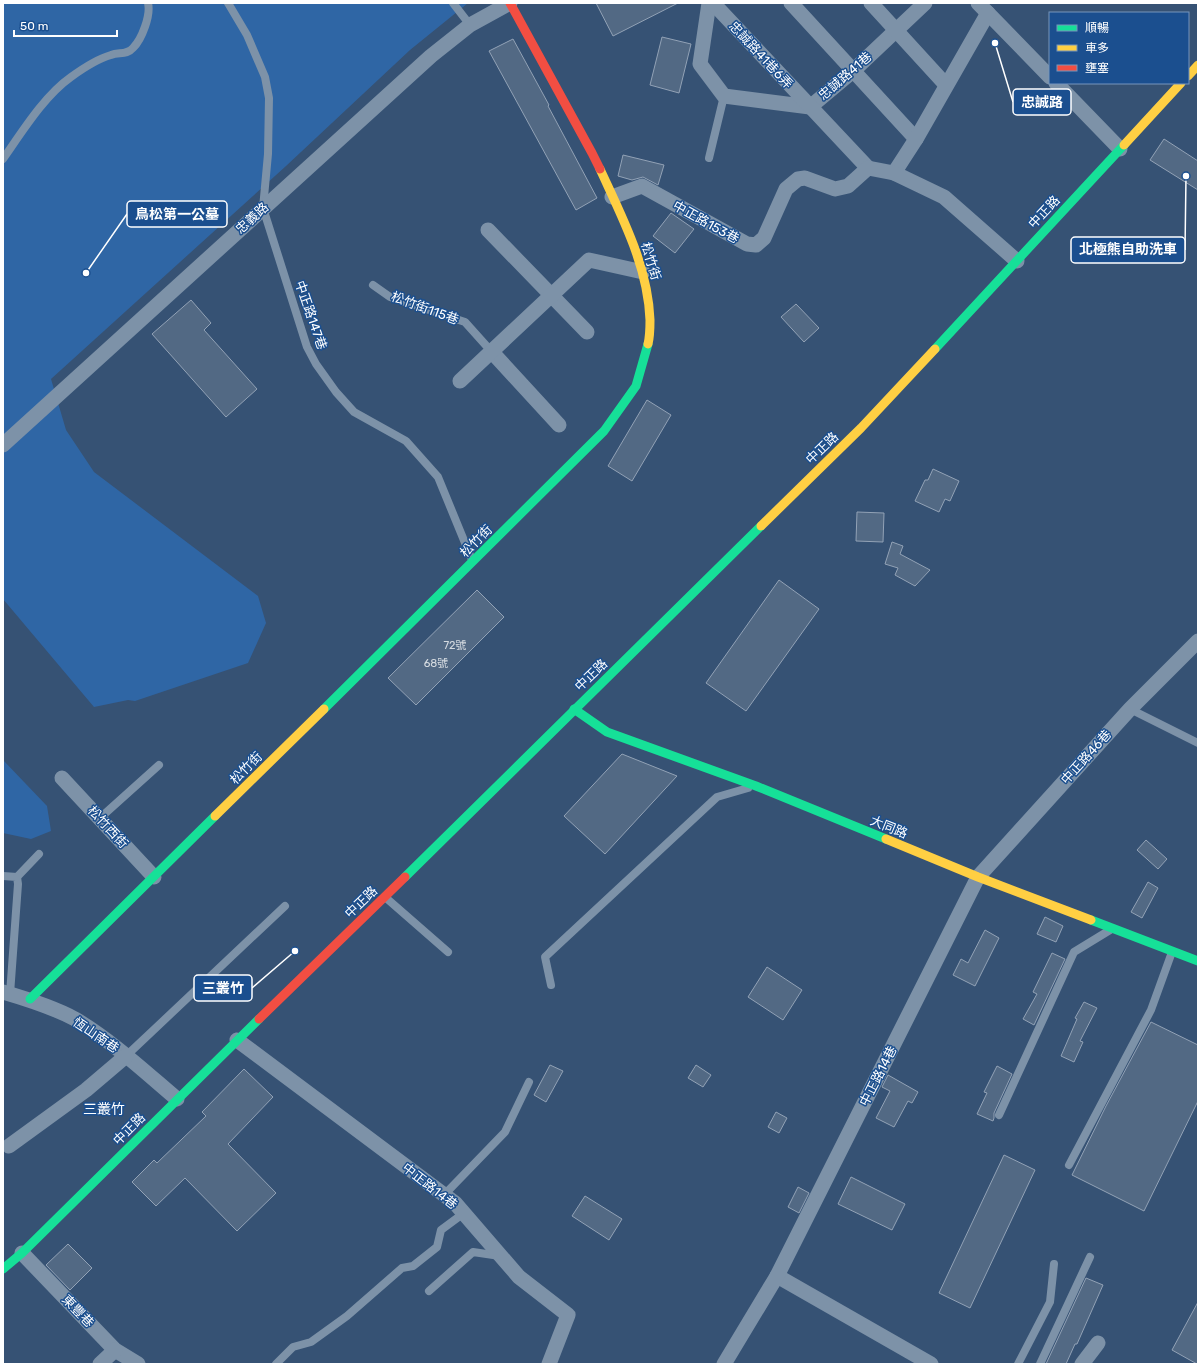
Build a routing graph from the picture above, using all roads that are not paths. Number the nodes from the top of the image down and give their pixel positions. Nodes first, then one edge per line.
1 (148, 3) edge
2 (228, 3) edge
3 (453, 3) edge
4 (510, 3) edge
5 (708, 3) edge
6 (713, 3) edge
7 (791, 3) edge
8 (871, 3) edge
9 (925, 3) edge
10 (983, 8) edge
11 (470, 25) junction
12 (896, 30) junction
13 (1198, 65) edge
14 (853, 70) junction
15 (1189, 75) edge
16 (1049, 76) edge
17 (1057, 84) edge
18 (1180, 84) edge
19 (946, 85) junction
20 (724, 96) junction
21 (810, 107) junction
22 (916, 139) junction
23 (1120, 149) junction
24 (709, 158) dead end
25 (3, 159) edge
26 (868, 168) junction
27 (894, 173) junction
28 (612, 197) junction
29 (263, 208) junction
30 (488, 230) dead end
31 (1017, 261) junction
32 (643, 272) junction
33 (373, 285) dead end
34 (551, 295) junction
35 (587, 332) dead end
36 (491, 351) junction
37 (460, 381) dead end
38 (559, 425) dead end
39 (3, 445) edge
40 (474, 562) junction
41 (1198, 641) edge
42 (574, 709) junction
43 (1130, 709) junction
44 (1198, 743) edge
45 (159, 765) dead end
46 (62, 778) dead end
47 (756, 786) junction
48 (100, 818) junction
49 (39, 854) dead end
50 (3, 876) edge
51 (17, 877) junction
52 (154, 877) junction
53 (978, 877) junction
54 (385, 897) junction
55 (285, 906) dead end
56 (1112, 929) junction
57 (448, 952) dead end
58 (1172, 952) junction
59 (1198, 962) edge
60 (551, 985) dead end
61 (7, 993) edge
62 (30, 1000) junction
63 (237, 1040) junction
64 (126, 1056) junction
65 (529, 1082) dead end
66 (177, 1099) junction
67 (999, 1116) dead end
68 (9, 1146) dead end
69 (1069, 1165) dead end
70 (444, 1195) junction
71 (464, 1213) junction
72 (22, 1253) junction
73 (501, 1256) junction
74 (1090, 1257) dead end
75 (1054, 1264) dead end
76 (3, 1269) edge
77 (777, 1276) junction
78 (429, 1291) dead end
79 (1098, 1343) dead end
80 (115, 1350) junction
81 (100, 1364) edge
82 (138, 1364) edge
83 (276, 1364) edge
84 (549, 1364) edge
85 (724, 1364) edge
86 (931, 1364) edge
87 (1018, 1364) edge
88 (1040, 1364) edge
89 (1082, 1364) edge

1 - 25 lane
2 - 29 lane
3 - 11 lane
4 - 11 street, 忠義路
4 - 28 street, 松竹街
5 - 20 street
6 - 21 street, 忠誠路41巷6弄
7 - 14 street
8 - 12 street
9 - 12 street, 忠誠路41巷
10 - 16 street
10 - 19 street
11 - 29 street, 忠義路
12 - 14 street, 忠誠路41巷
12 - 19 street
13 - 15 street
14 - 21 street, 忠誠路41巷
14 - 22 street
17 - 23 street
18 - 23 street, 中正路
19 - 22 street
20 - 21 street, 忠誠路41巷
20 - 24 lane
21 - 26 street, 忠誠路41巷6弄
22 - 27 street
23 - 31 street, 中正路
26 - 27 street
26 - 28 street, 中正路153巷
27 - 31 street
28 - 32 street, 松竹街
29 - 39 street, 忠義路
29 - 40 lane, 中正路147巷
30 - 34 street
31 - 42 street, 中正路
32 - 34 street
32 - 40 street, 松竹街
33 - 36 lane, 松竹街115巷
34 - 35 street
34 - 36 street
36 - 37 street
36 - 38 street, 松竹街115巷
40 - 52 street, 松竹街
41 - 43 street, 中正路46巷
42 - 47 street, 大同路
42 - 54 street, 中正路
43 - 44 lane
43 - 53 street, 中正路46巷
45 - 48 lane
46 - 48 street, 松竹西街
47 - 53 street, 大同路
47 - 60 lane
48 - 52 street, 松竹西街
49 - 51 lane
50 - 51 lane
51 - 61 lane
52 - 62 street, 松竹街
53 - 56 street, 大同路
53 - 77 street, 中正路14巷
54 - 57 lane
54 - 63 street, 中正路
55 - 64 lane
56 - 58 street, 大同路
56 - 67 lane
58 - 59 street, 大同路
58 - 69 lane
61 - 62 street, 恆山南巷
62 - 64 street, 恆山南巷
63 - 66 street, 中正路
63 - 70 street, 中正路14巷
64 - 66 street, 恆山南巷
64 - 68 street
65 - 70 lane
66 - 72 street, 中正路
70 - 71 street, 中正路14巷
71 - 73 street, 中正路14巷
71 - 83 lane
72 - 76 street, 中正路
72 - 80 street, 東豐巷
73 - 78 lane
73 - 84 street, 中正路14巷
74 - 88 lane
75 - 87 lane
77 - 85 street, 中正路14巷
77 - 86 street
79 - 89 street
80 - 81 street
80 - 82 street, 東豐巷

